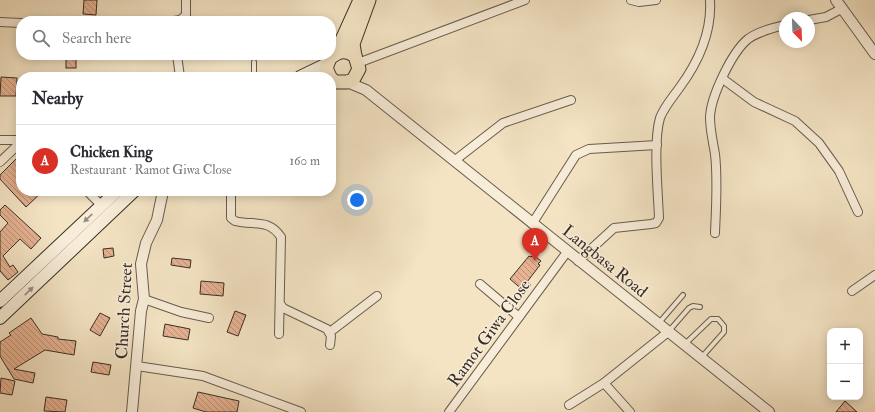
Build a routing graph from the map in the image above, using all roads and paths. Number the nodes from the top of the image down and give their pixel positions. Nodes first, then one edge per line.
1 (186, 0) edge
2 (360, 0) edge
3 (369, 0) edge
4 (525, 0) edge
5 (631, 0) edge
6 (656, 0) edge
7 (710, 0) edge
8 (839, 4) edge
9 (185, 16) edge
10 (815, 19) edge
11 (0, 22) edge
12 (16, 23) edge
13 (779, 27) edge
14 (336, 53) joint
15 (875, 54) edge
16 (178, 60) edge
17 (329, 60) edge
18 (254, 62) dead end
19 (327, 64) junction
20 (179, 72) edge
21 (254, 72) edge
22 (310, 72) edge
23 (327, 72) edge
24 (343, 75) edge
25 (723, 79) junction
26 (571, 100) dead end
27 (0, 140) edge
28 (16, 141) edge
29 (657, 145) junction
30 (16, 146) edge
31 (454, 161) junction
32 (0, 162) edge
33 (92, 196) edge
34 (112, 196) edge
35 (129, 196) edge
36 (162, 196) edge
37 (231, 196) edge
38 (102, 205) junction
39 (858, 212) dead end
40 (532, 224) junction
41 (715, 233) dead end
42 (567, 252) junction
43 (578, 261) junction
44 (875, 275) edge
45 (480, 284) dead end
46 (852, 291) dead end
47 (683, 295) dead end
48 (377, 296) dead end
49 (144, 299) junction
50 (0, 301) edge
51 (281, 305) junction
52 (700, 307) dead end
53 (519, 317) junction
54 (0, 318) edge
55 (209, 318) dead end
56 (658, 324) junction
57 (330, 332) junction
58 (668, 332) junction
59 (279, 334) dead end
60 (330, 345) dead end
61 (685, 345) junction
62 (701, 358) junction
63 (137, 366) junction
64 (604, 383) junction
65 (569, 405) dead end
66 (132, 412) edge
67 (301, 412) edge
68 (449, 412) edge
69 (630, 412) edge
70 (769, 412) edge

1 - 9 street
2 - 14 main road
3 - 24 main road
4 - 24 street
5 - 6 street
7 - 29 street
8 - 10 street
8 - 15 street
11 - 12 street
13 - 25 street
14 - 24 main road
16 - 20 street
17 - 19 main road
18 - 21 lane
19 - 22 main road
19 - 23 main road
24 - 31 street, Langbasa Road
25 - 39 street
25 - 41 street
26 - 31 street
27 - 28 street
29 - 40 street
29 - 43 street
30 - 32 street
31 - 40 street, Langbasa Road
33 - 38 street
34 - 38 main road
54 -> 35 main road
36 - 49 street, Church Street
37 - 51 street
38 -> 50 main road
40 - 42 street, Langbasa Road
42 - 43 street, Langbasa Road
42 - 53 street, Ramot Giwa Close
43 - 56 street, Langbasa Road
44 - 46 street
45 - 53 street
47 - 56 lane
48 - 57 street
49 - 55 street
49 - 63 street, Church Street
51 - 57 street
51 - 59 street
52 - 58 lane
53 - 68 street, Ramot Giwa Close
56 - 58 street, Langbasa Road
57 - 60 street
58 - 61 street, Langbasa Road
58 - 64 street
61 - 62 street, Langbasa Road
61 - 62 lane
62 - 70 street, Langbasa Road
63 - 66 street, Church Street
63 - 67 street
64 - 65 street
64 - 69 street

